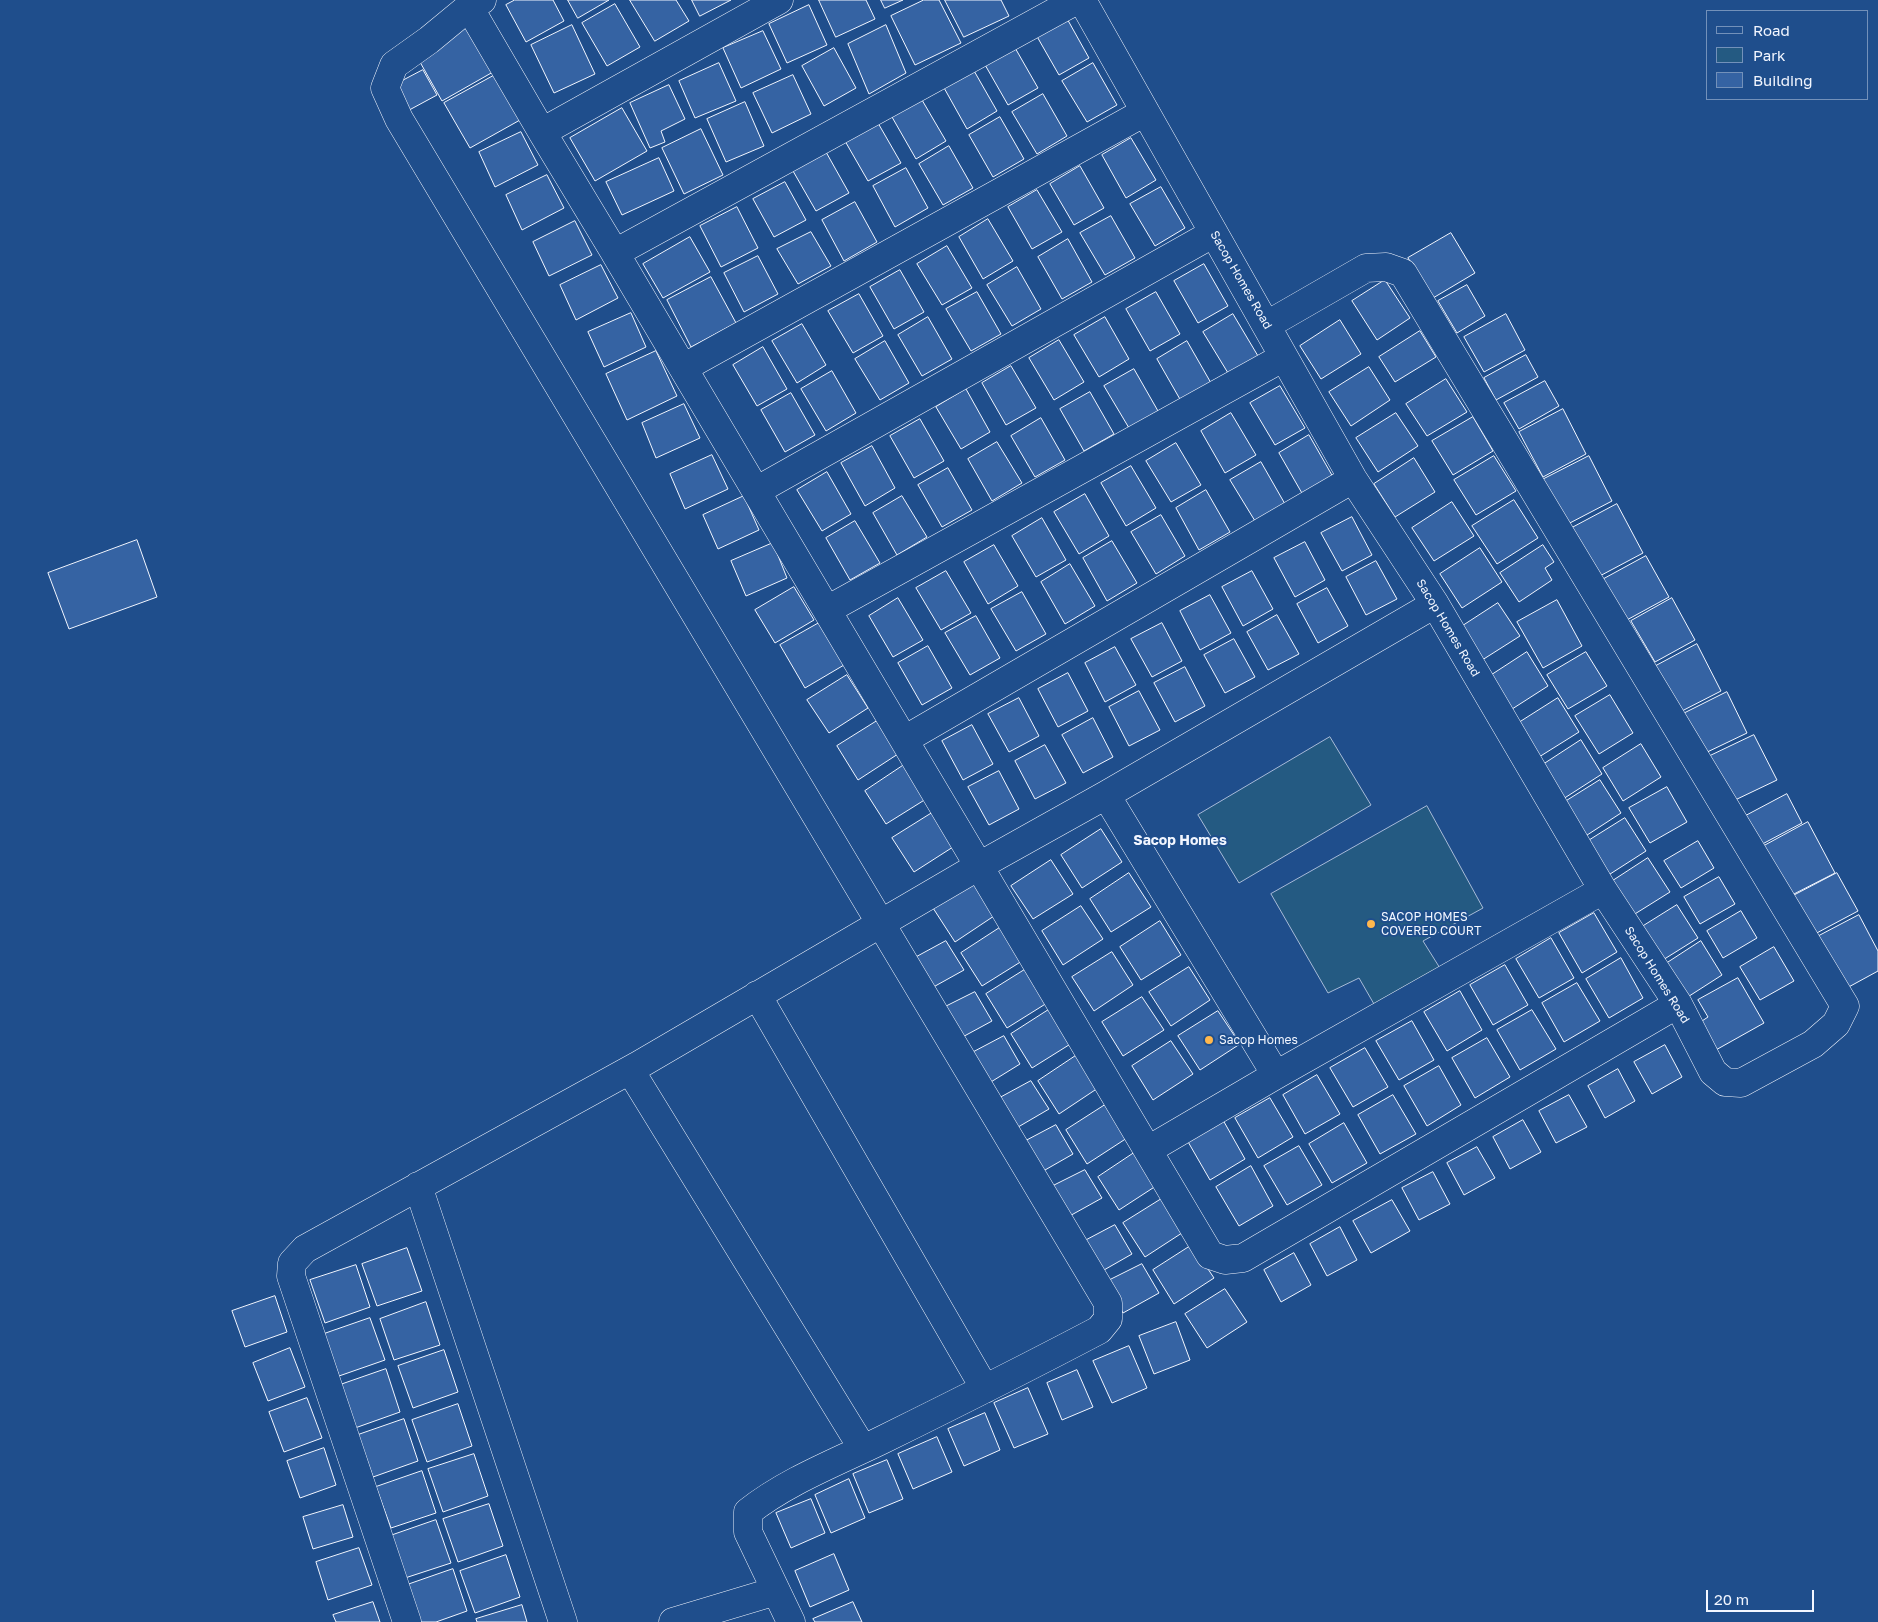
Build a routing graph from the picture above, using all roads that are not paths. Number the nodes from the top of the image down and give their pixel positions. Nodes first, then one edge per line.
1 (779, 0) edge
2 (1077, 0) edge
3 (1082, 0) edge
4 (475, 4) edge
5 (1145, 112) junction
6 (542, 132) junction
7 (1214, 234) junction
8 (615, 253) junction
9 (1267, 326) junction
10 (1284, 357) junction
11 (683, 368) junction
12 (1353, 479) junction
13 (756, 491) junction
14 (1435, 604) junction
15 (827, 610) junction
16 (904, 740) junction
17 (1106, 795) junction
18 (979, 866) junction
19 (1603, 890) junction
20 (880, 923) junction
21 (757, 995) junction
22 (1678, 1004) junction
23 (630, 1070) junction
24 (1276, 1075) junction
25 (1148, 1150) junction
26 (418, 1186) junction
27 (985, 1389) junction
28 (863, 1449) junction
29 (776, 1591) junction
30 (407, 1622) edge
31 (564, 1622) edge
32 (673, 1622) edge
33 (791, 1622) edge

1 - 6 street
2 - 8 street
3 - 5 street, Sacop Homes Road
4 - 6 street
4 - 20 street
5 - 7 street, Sacop Homes Road
5 - 11 street
6 - 8 street
7 - 9 street, Sacop Homes Road
7 - 13 street
8 - 11 street
9 - 10 street, Sacop Homes Road
9 - 22 street, Sacop Homes Road
10 - 12 street, Sacop Homes Road
10 - 15 street
11 - 13 street
12 - 14 street, Sacop Homes Road
12 - 16 street
13 - 15 street
14 - 17 street
14 - 19 street, Sacop Homes Road
15 - 16 street
16 - 18 street
17 - 18 street
17 - 24 street
18 - 20 street
18 - 25 street
19 - 22 street, Sacop Homes Road
19 - 24 street
20 - 21 street
20 - 27 street
21 - 23 street
21 - 27 street
22 - 25 street
23 - 26 street
23 - 28 street
24 - 25 street
26 - 30 street
26 - 31 street
27 - 28 street
28 - 29 street
29 - 32 street
29 - 33 street

